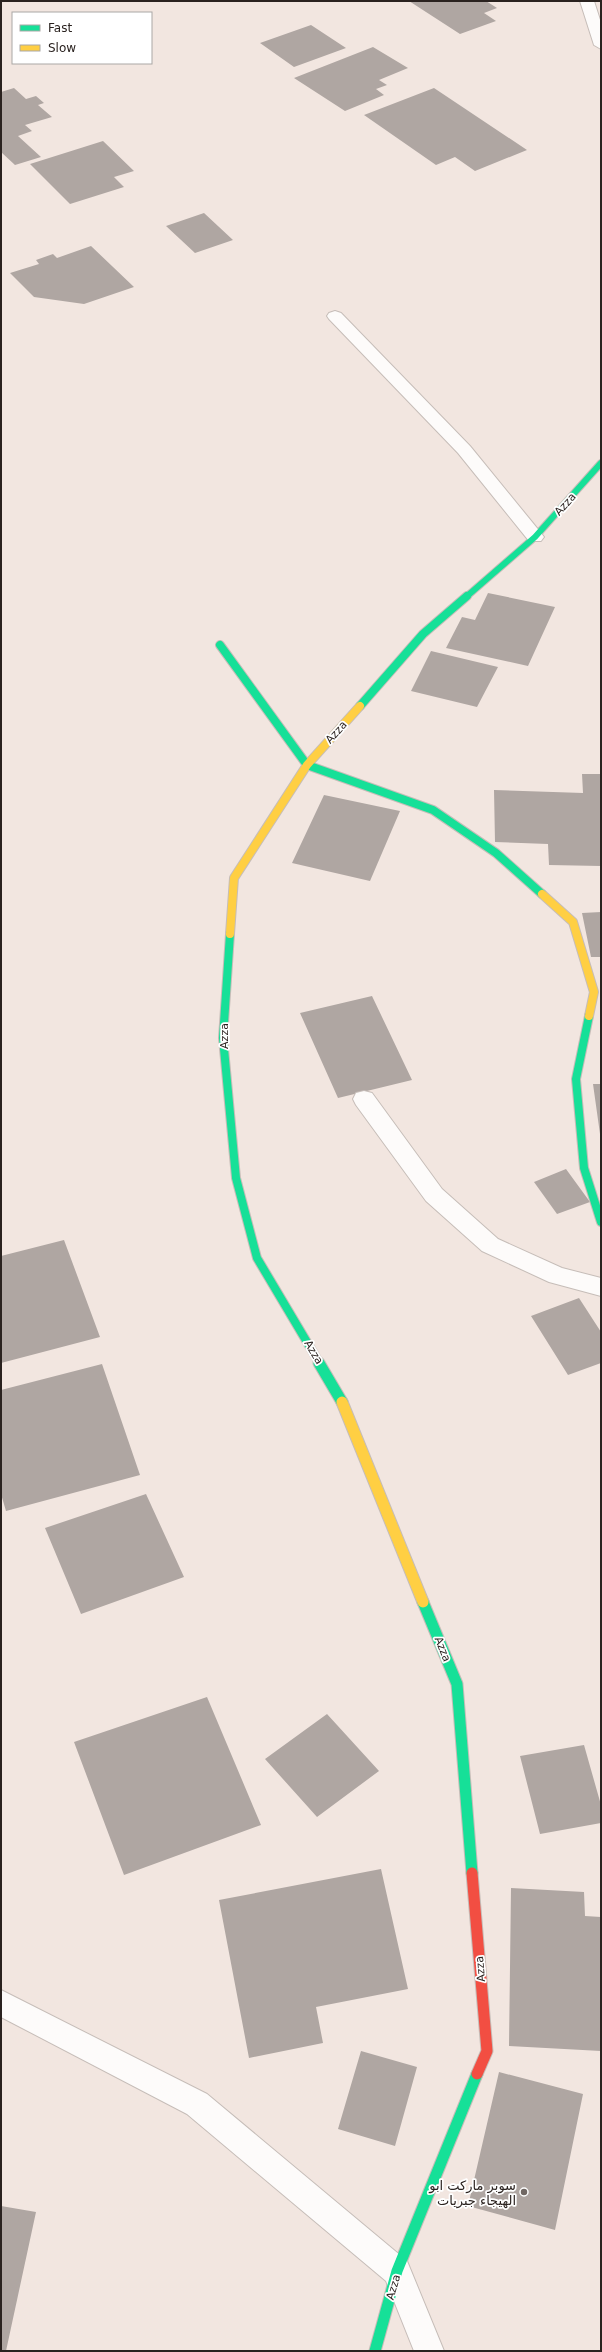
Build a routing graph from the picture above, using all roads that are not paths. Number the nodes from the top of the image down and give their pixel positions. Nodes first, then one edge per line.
1 (587, 1) edge
2 (601, 45) edge
3 (334, 316) dead end
4 (601, 463) edge
5 (535, 537) junction
6 (220, 645) dead end
7 (307, 765) junction
8 (364, 1100) dead end
9 (601, 1222) edge
10 (601, 1287) edge
11 (1, 2003) edge
12 (397, 2271) junction
13 (375, 2351) edge
14 (419, 2351) edge
15 (429, 2351) edge

1 - 2 street
3 - 5 street
4 - 5 street, Azza
5 - 7 street, Azza
6 - 7 street
7 - 9 street
7 - 12 street, Azza
8 - 10 street
11 - 12 street
12 - 13 street, Azza
12 - 14 street
12 - 15 street

